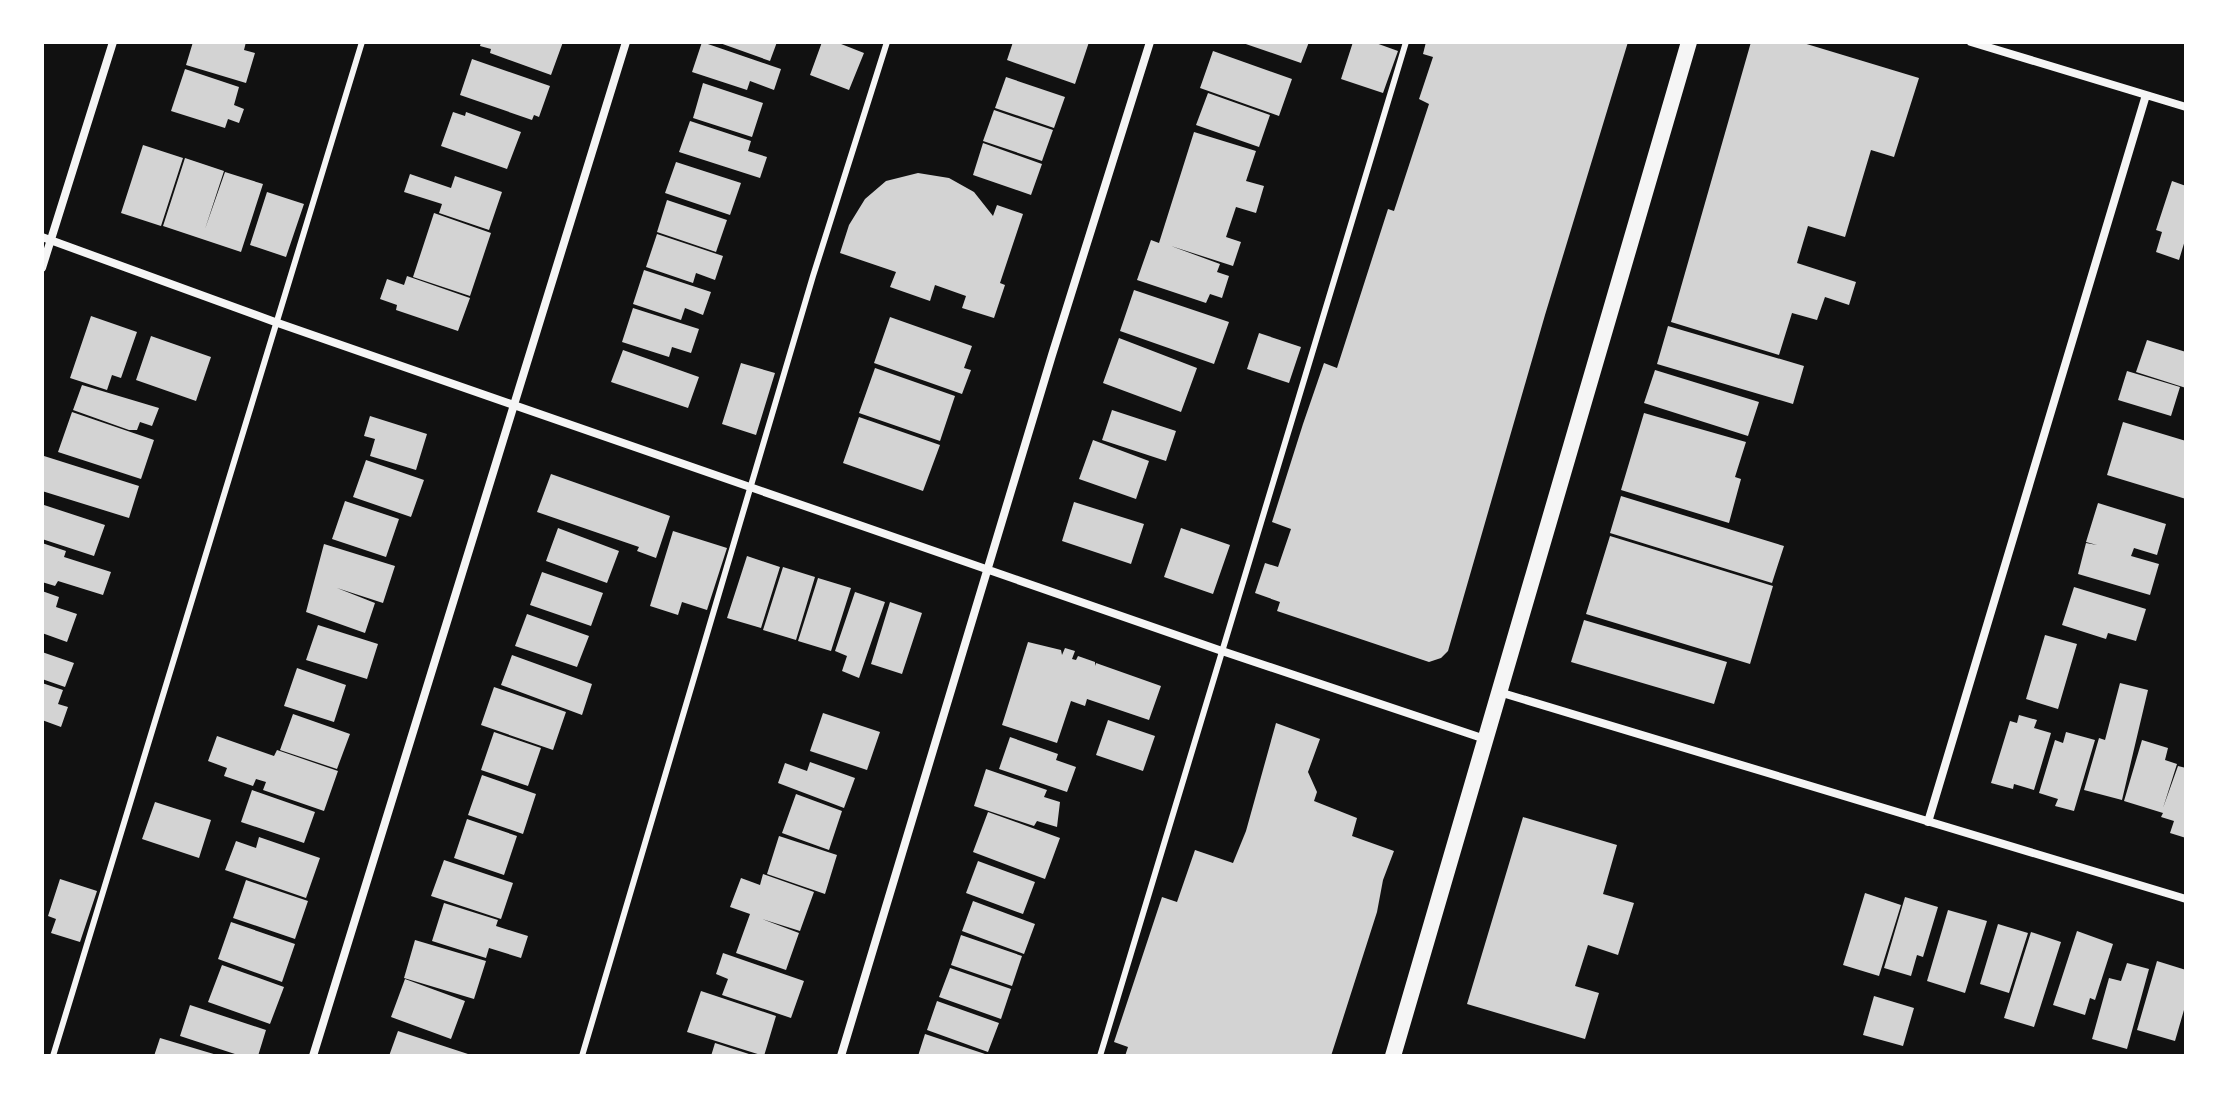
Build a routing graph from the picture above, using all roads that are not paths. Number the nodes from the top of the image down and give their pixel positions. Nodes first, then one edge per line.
1 (113, 42) edge
2 (362, 42) edge
3 (626, 42) edge
4 (887, 42) edge
5 (1150, 42) edge
6 (1406, 42) edge
7 (1689, 42) edge
8 (1971, 42) edge
9 (2146, 95) junction
10 (2186, 107) edge
11 (46, 238) edge
12 (42, 268) edge
13 (275, 322) junction
14 (515, 404) junction
15 (750, 487) junction
16 (990, 568) junction
17 (1222, 651) junction
18 (1499, 692) junction
19 (1485, 739) junction
20 (1928, 822) junction
21 (2186, 899) edge
22 (53, 1056) edge
23 (313, 1056) edge
24 (582, 1056) edge
25 (841, 1056) edge
26 (1100, 1056) edge
27 (1393, 1056) edge

1 - 11 street
2 - 13 lane
3 - 14 street
4 - 15 lane
5 - 16 street
6 - 17 lane
7 - 18 main road
8 - 9 street
9 - 10 street
9 - 20 street
11 - 12 street
11 - 13 street
13 - 14 street
13 - 22 lane
14 - 15 street
14 - 23 street
15 - 16 street
15 - 24 lane
16 - 17 street
16 - 25 street
17 - 19 street
17 - 26 lane
18 - 19 main road
18 - 20 street
19 - 27 main road
20 - 21 street

